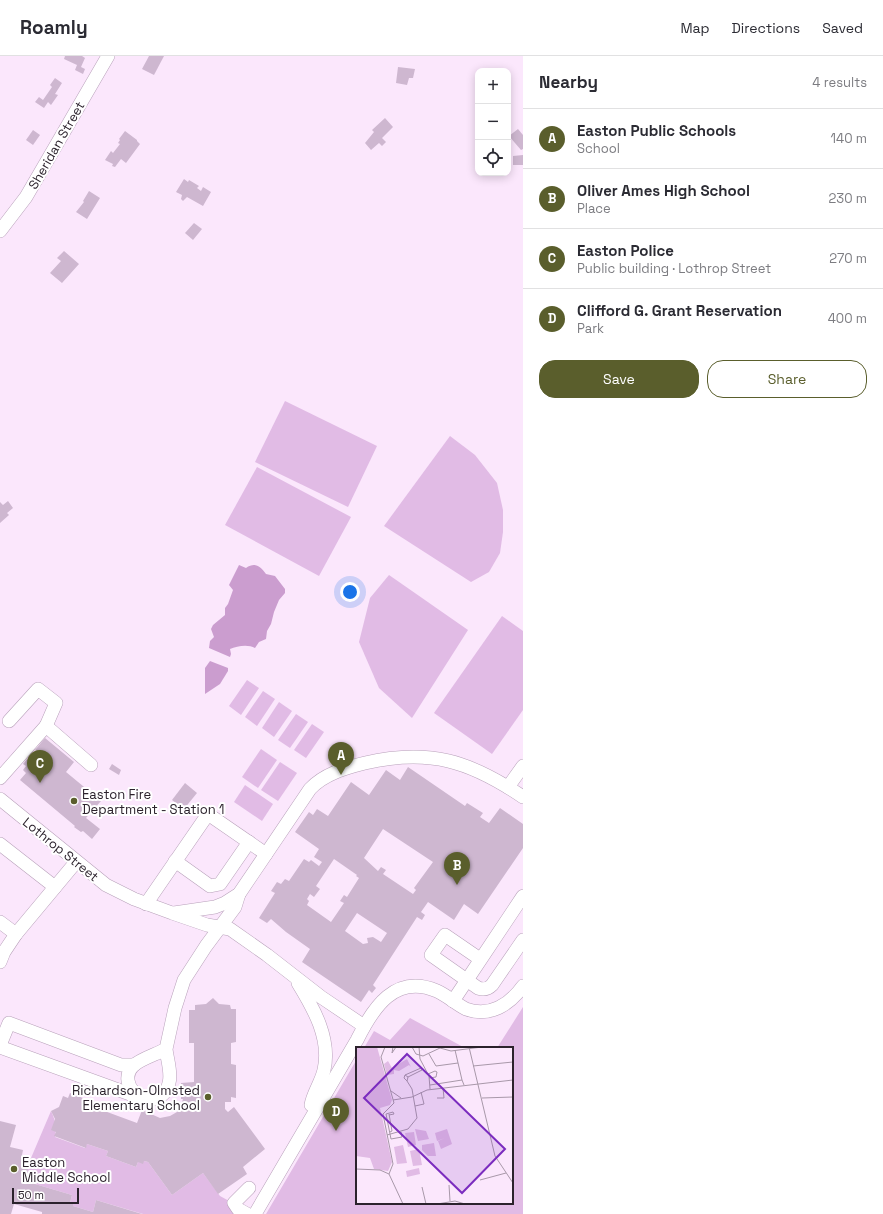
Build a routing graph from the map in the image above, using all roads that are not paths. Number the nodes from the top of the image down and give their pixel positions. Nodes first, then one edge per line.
1 (108, 56) edge
2 (0, 231) edge
3 (9, 721) dead end
4 (46, 726) junction
5 (91, 765) dead end
6 (523, 766) edge
7 (0, 778) edge
8 (508, 787) junction
9 (523, 797) edge
10 (0, 800) edge
11 (249, 842) junction
12 (0, 844) edge
13 (266, 854) junction
14 (175, 861) junction
15 (76, 862) junction
16 (55, 888) junction
17 (239, 894) junction
18 (523, 896) edge
19 (146, 904) junction
20 (172, 913) junction
21 (0, 922) edge
22 (220, 927) junction
23 (16, 934) junction
24 (523, 940) edge
25 (480, 958) junction
26 (0, 962) edge
27 (293, 975) junction
28 (466, 979) junction
29 (523, 986) edge
30 (453, 1001) junction
31 (364, 1026) junction
32 (0, 1046) edge
33 (166, 1049) junction
34 (134, 1065) junction
35 (140, 1097) junction
36 (308, 1122) junction
37 (249, 1188) dead end
38 (247, 1214) edge
39 (255, 1214) edge

1 - 2 street, Sheridan Street
3 - 4 street
4 - 5 street
4 - 7 street
6 - 8 street
8 - 9 street
8 - 13 street
10 - 15 street, Lothrop Street
11 - 13 street
11 - 14 street
11 - 14 street
12 - 16 street
13 - 17 street
14 - 19 street
15 - 16 street
15 - 19 street, Lothrop Street
16 - 23 street
17 - 20 street
17 - 22 street
18 - 25 street
19 - 20 street, Lothrop Street
20 - 22 street, Lothrop Street
21 - 23 street
22 - 27 street, Lothrop Street
22 - 33 street
23 - 26 street
24 - 28 street
25 - 28 street
25 - 28 street
27 - 31 street, Lothrop Street
27 - 36 street
28 - 30 street
29 - 30 street
30 - 31 street
31 - 36 street
32 - 34 street
32 - 35 street
33 - 34 street
33 - 35 street
34 - 35 street
36 - 39 street
37 - 38 street

